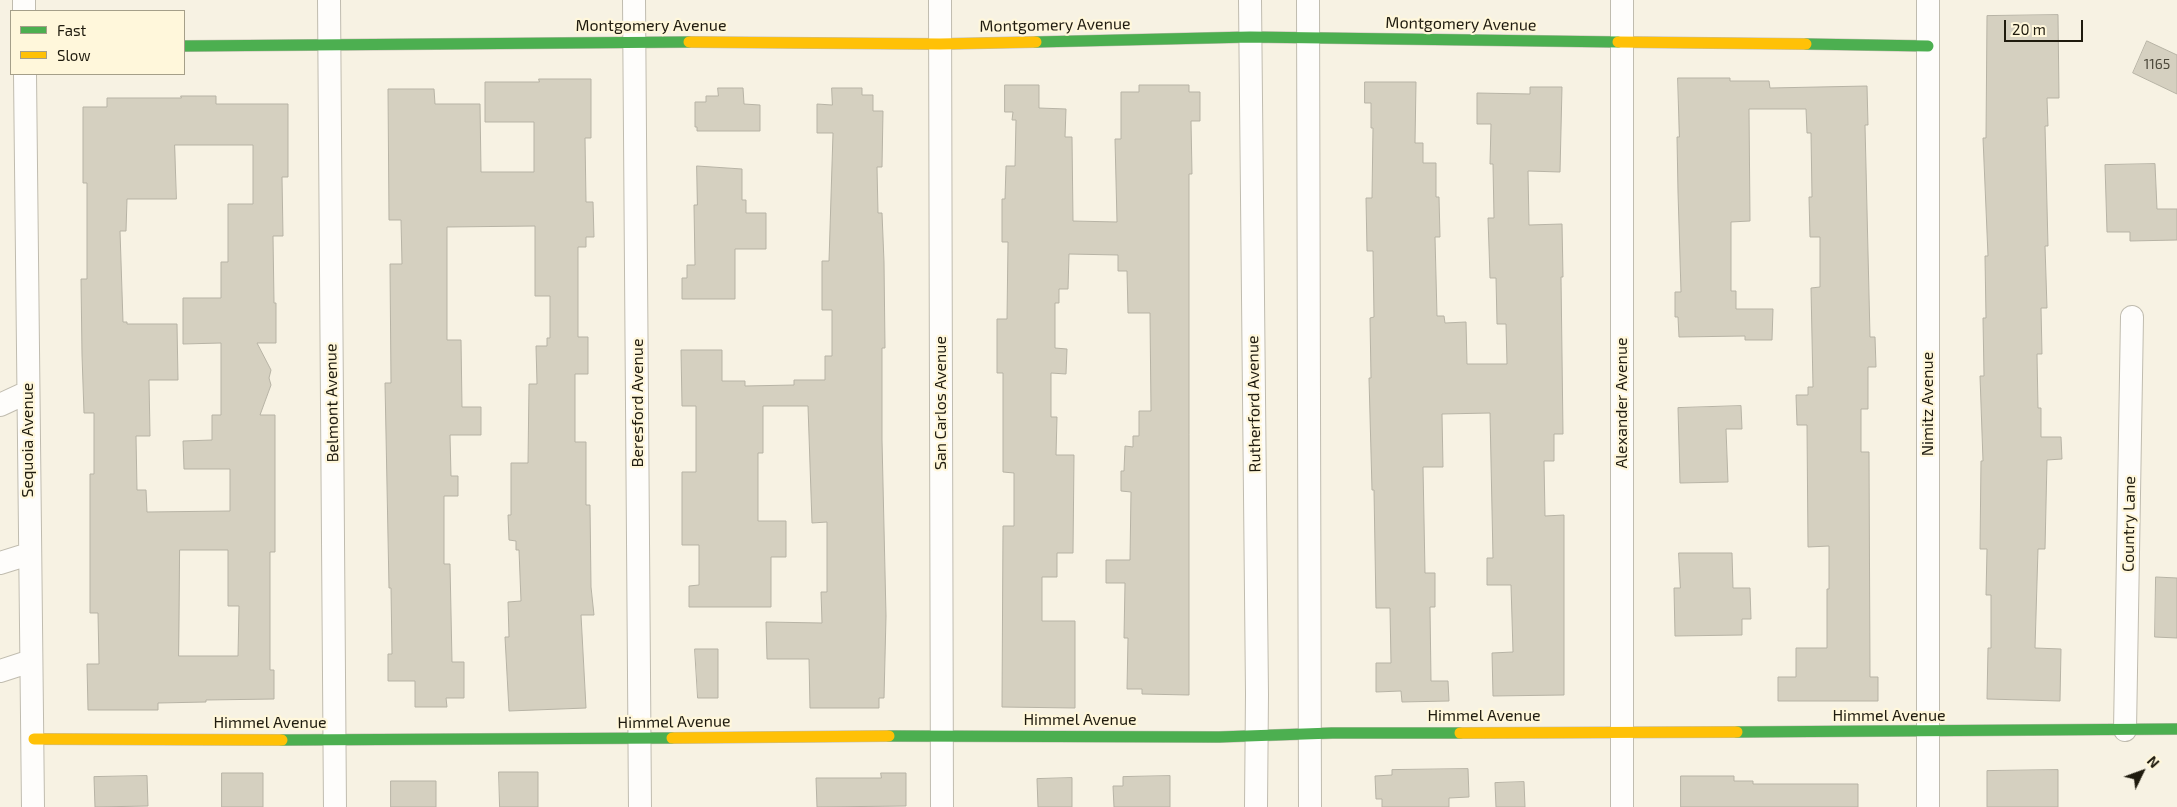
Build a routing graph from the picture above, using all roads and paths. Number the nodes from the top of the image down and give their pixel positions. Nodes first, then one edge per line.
1 (328, 0) edge
2 (634, 0) edge
3 (940, 0) edge
4 (1250, 0) edge
5 (1308, 0) edge
6 (1622, 0) edge
7 (1928, 0) edge
8 (1250, 36) junction
9 (1309, 37) junction
10 (635, 42) junction
11 (1622, 42) junction
12 (329, 44) junction
13 (940, 44) junction
14 (185, 46) edge
15 (1928, 46) junction
16 (25, 75) edge
17 (2132, 318) dead end
18 (28, 392) junction
19 (0, 405) edge
20 (29, 554) junction
21 (0, 562) edge
22 (31, 661) junction
23 (0, 671) edge
24 (2177, 729) edge
25 (2125, 730) junction
26 (1928, 731) junction
27 (1622, 732) junction
28 (1309, 734) junction
29 (1256, 735) junction
30 (942, 736) junction
31 (34, 739) junction
32 (640, 739) junction
33 (336, 740) junction
34 (33, 807) edge
35 (335, 807) edge
36 (640, 807) edge
37 (942, 807) edge
38 (1256, 807) edge
39 (1310, 807) edge
40 (1622, 807) edge
41 (1928, 807) edge

1 - 12 street, Belmont Avenue
2 - 10 street, Beresford Avenue
3 - 13 street, San Carlos Avenue
4 - 8 street, Rutherford Avenue
5 - 9 street
6 - 11 street, Alexander Avenue
7 - 15 street, Nimitz Avenue
8 - 9 street, Montgomery Avenue
8 - 13 street, Montgomery Avenue
8 - 29 street, Rutherford Avenue
9 - 11 street, Montgomery Avenue
9 - 28 street
10 - 12 street, Montgomery Avenue
10 - 13 street, Montgomery Avenue
10 - 32 street, Beresford Avenue
11 - 15 street, Montgomery Avenue
11 - 27 street, Alexander Avenue
12 - 14 street, Montgomery Avenue
12 - 33 street, Belmont Avenue
13 - 30 street, San Carlos Avenue
15 - 26 street, Nimitz Avenue
16 - 18 street, Sequoia Avenue
17 - 25 street, Country Lane
18 - 19 street
18 - 20 street, Sequoia Avenue
20 - 21 street
20 - 22 street, Sequoia Avenue
22 - 23 street
22 - 31 street, Sequoia Avenue
24 - 25 street, Himmel Avenue
25 - 26 street, Himmel Avenue
26 - 27 street, Himmel Avenue
26 - 41 street, Nimitz Avenue
27 - 28 street, Himmel Avenue
27 - 40 street, Alexander Avenue
28 - 29 street, Himmel Avenue
28 - 39 street
29 - 30 street, Himmel Avenue
29 - 38 street, Rutherford Avenue
30 - 32 street, Himmel Avenue
30 - 37 street, San Carlos Avenue
31 - 33 street, Himmel Avenue
31 - 34 street, Sequoia Avenue
32 - 33 street, Himmel Avenue
32 - 36 street, Beresford Avenue
33 - 35 street, Belmont Avenue

